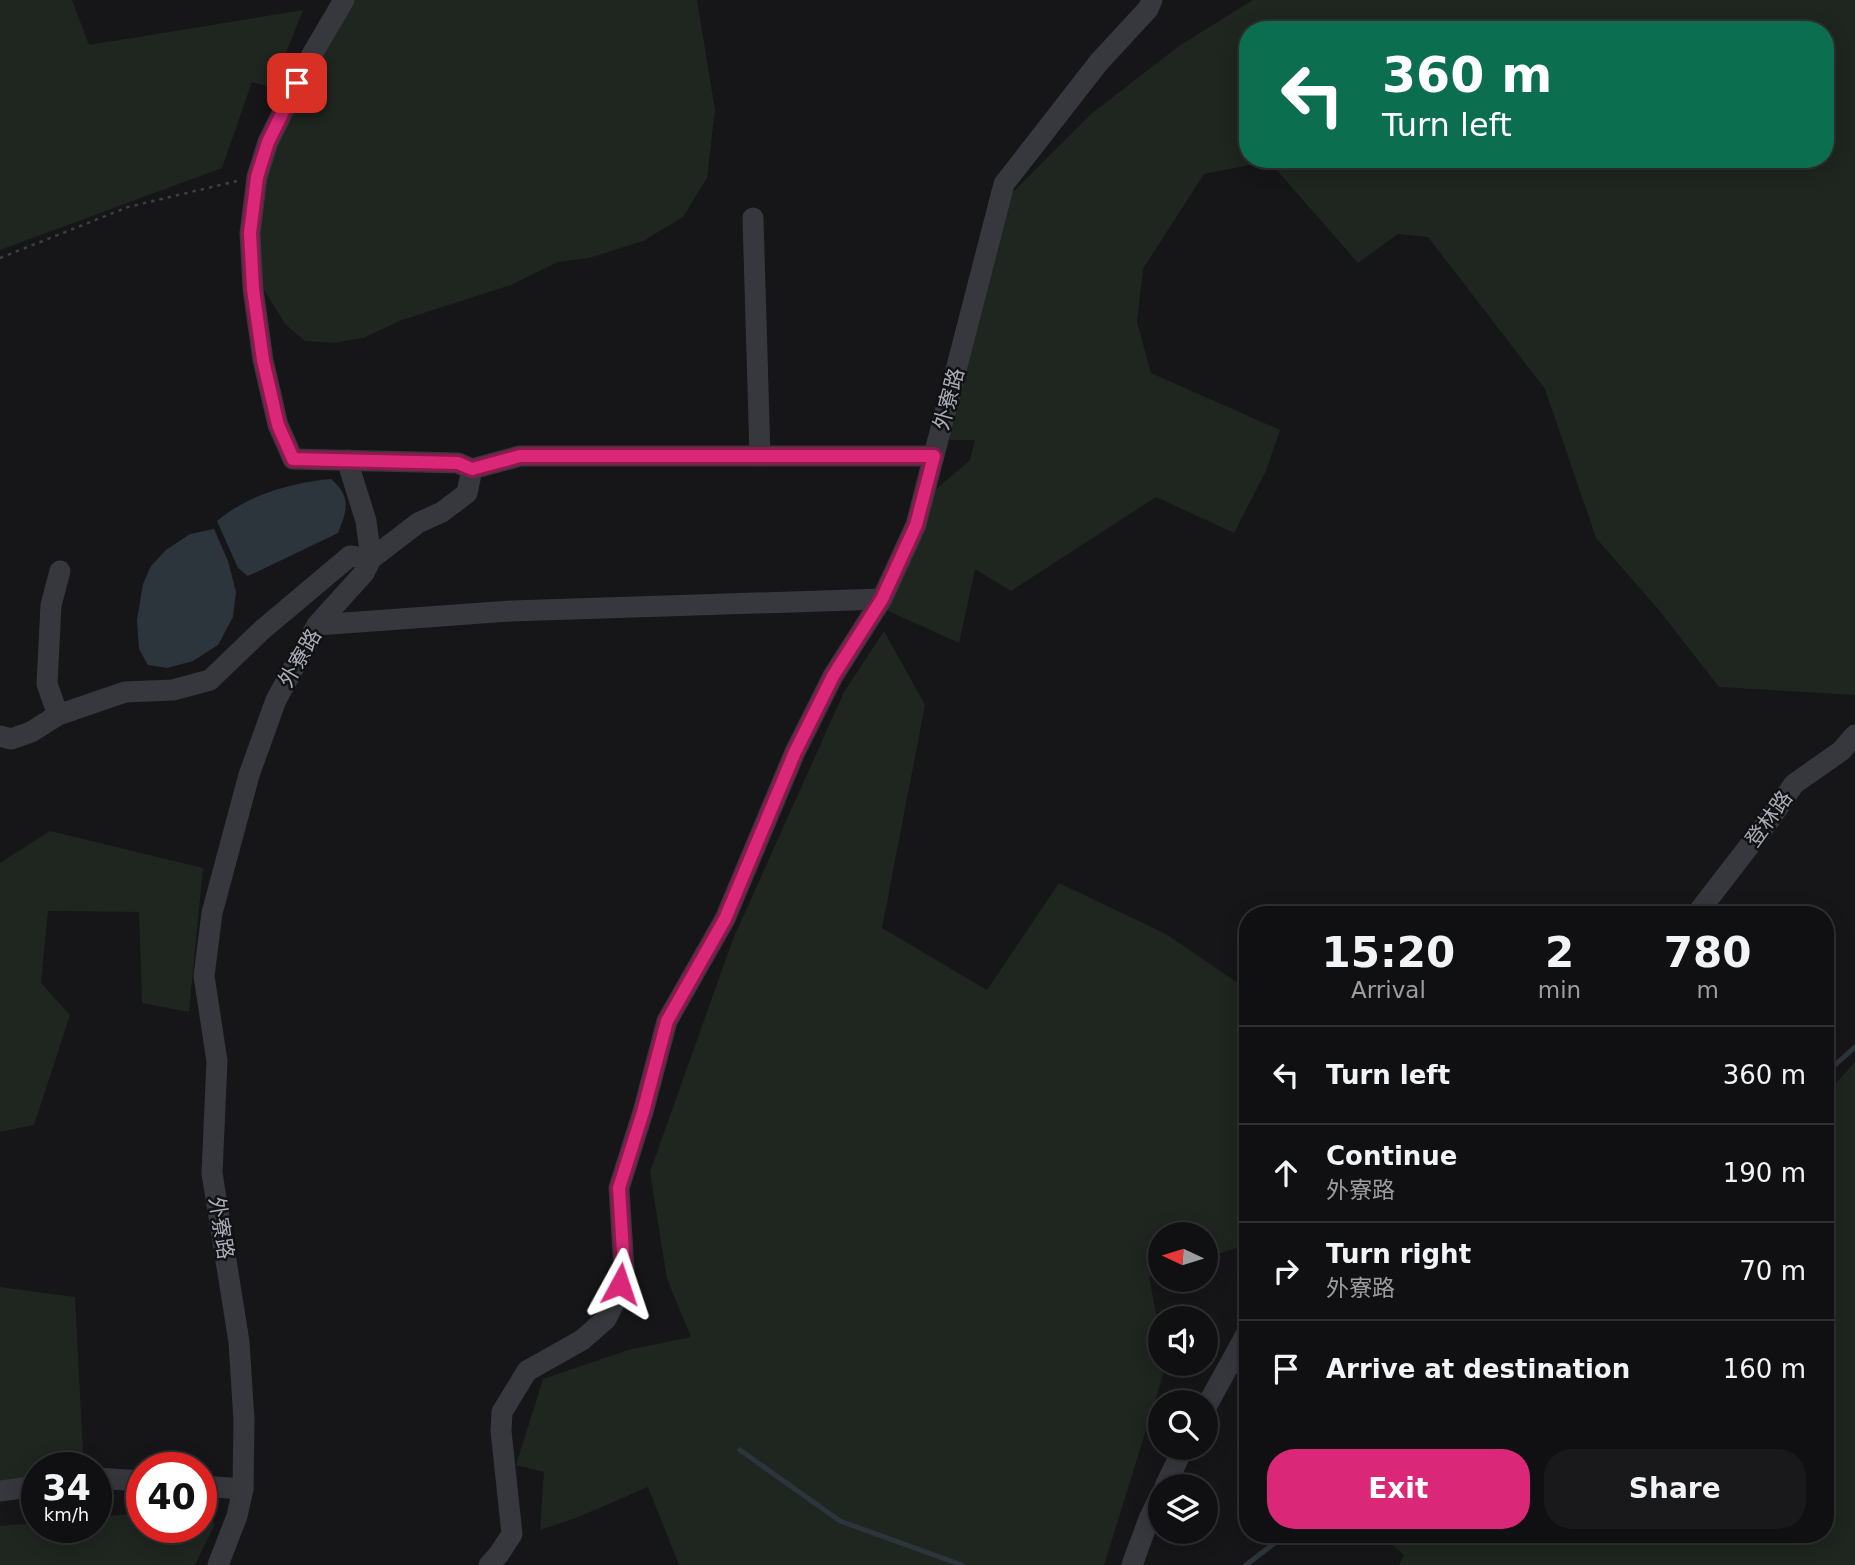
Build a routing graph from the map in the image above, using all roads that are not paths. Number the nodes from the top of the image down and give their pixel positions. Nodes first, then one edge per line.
1 (344, 0) edge
2 (1152, 0) edge
3 (753, 218) dead end
4 (760, 456) junction
5 (934, 456) junction
6 (347, 460) junction
7 (472, 469) junction
8 (371, 559) junction
9 (60, 571) dead end
10 (882, 599) junction
11 (317, 625) junction
12 (58, 715) junction
13 (1855, 735) edge
14 (0, 736) edge
15 (1703, 906) edge
16 (1239, 1347) edge
17 (1215, 1390) edge
18 (217, 1487) edge
19 (21, 1488) edge
20 (243, 1489) junction
21 (0, 1491) edge
22 (1148, 1522) edge
23 (218, 1565) edge
24 (489, 1565) edge
25 (1132, 1565) edge

1 - 6 street
2 - 5 street, 外寮路
3 - 4 street
4 - 5 street
4 - 7 street
5 - 10 street, 外寮路
6 - 7 street
6 - 8 street
7 - 8 street, 外寮路
8 - 11 street, 外寮路
8 - 12 street
9 - 12 street
10 - 11 street
10 - 24 street, 外寮路
11 - 20 street, 外寮路
12 - 14 street
13 - 15 street, 登林路
16 - 17 street
18 - 20 street
19 - 21 street
20 - 23 street, 外寮路
22 - 25 street

